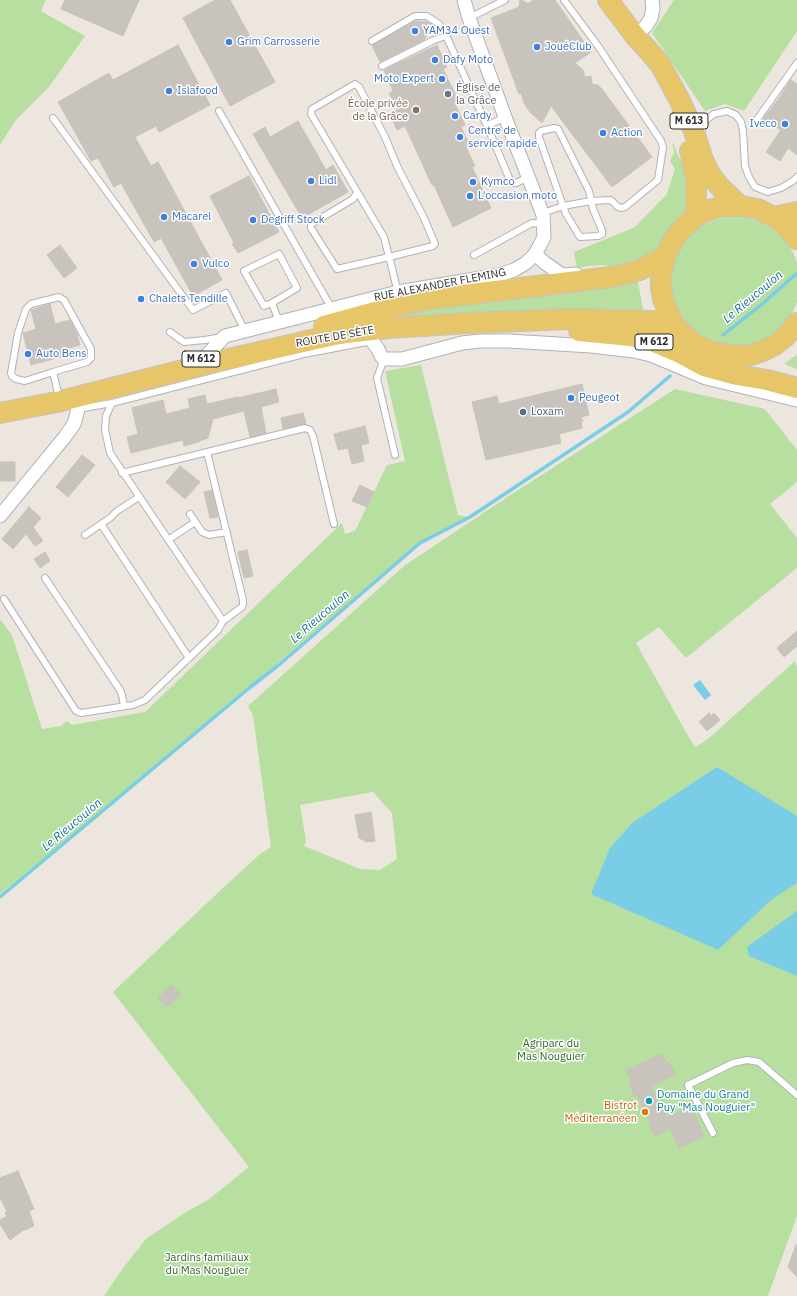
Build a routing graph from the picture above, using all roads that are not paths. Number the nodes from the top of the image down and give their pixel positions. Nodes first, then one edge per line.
1 (464, 0) edge
2 (505, 0) edge
3 (564, 0) edge
4 (608, 0) edge
5 (652, 0) edge
6 (469, 18) junction
7 (446, 36) junction
8 (635, 36) junction
9 (372, 41) dead end
10 (797, 64) edge
11 (382, 66) dead end
12 (219, 111) dead end
13 (505, 117) junction
14 (53, 118) dead end
15 (756, 121) dead end
16 (487, 126) junction
17 (703, 160) junction
18 (529, 177) junction
19 (797, 177) edge
20 (357, 193) junction
21 (591, 201) junction
22 (563, 206) junction
23 (740, 206) junction
24 (797, 212) edge
25 (774, 217) junction
26 (543, 218) junction
27 (694, 218) junction
28 (797, 239) edge
29 (535, 254) junction
30 (474, 255) dead end
31 (389, 256) junction
32 (665, 256) junction
33 (597, 278) junction
34 (399, 299) junction
35 (272, 303) junction
36 (332, 309) junction
37 (506, 321) junction
38 (279, 322) junction
39 (797, 323) edge
40 (677, 328) junction
41 (245, 331) junction
42 (170, 332) dead end
43 (225, 336) junction
44 (380, 341) junction
45 (738, 356) junction
46 (203, 359) junction
47 (54, 372) junction
48 (797, 378) edge
49 (797, 388) edge
50 (70, 400) junction
51 (797, 400) edge
52 (112, 403) junction
53 (0, 412) edge
54 (207, 452) junction
55 (395, 455) dead end
56 (122, 473) junction
57 (139, 497) junction
58 (190, 514) dead end
59 (0, 516) edge
60 (196, 522) junction
61 (101, 524) junction
62 (334, 524) dead end
63 (227, 532) junction
64 (85, 535) dead end
65 (168, 540) junction
66 (45, 578) dead end
67 (4, 599) dead end
68 (223, 622) junction
69 (189, 658) junction
70 (124, 706) junction
71 (797, 1095) edge
72 (713, 1133) dead end

1 - 6 street
2 - 6 lane
3 - 21 lane
4 - 8 main road, M 613
5 - 8 street
6 - 13 street
7 - 9 lane
7 - 11 lane
7 - 16 lane
8 - 17 main road, M 613
8 - 27 main road, M 613
10 - 15 lane
12 - 36 lane
13 - 16 lane
13 - 18 street
14 - 41 lane
16 - 18 lane
17 - 19 lane
17 - 23 main road, M 613
18 - 26 street
20 - 31 lane
20 - 31 lane
20 - 31 lane
21 - 22 lane
21 - 22 lane
21 - 22 lane
22 - 26 lane
23 - 25 main road
23 - 27 main road
24 - 25 main road
25 - 28 main road
26 - 29 street, RUE ALEXANDER FLEMING
26 - 30 lane
27 - 32 main road
29 - 33 street
29 - 34 street, RUE ALEXANDER FLEMING
31 - 34 lane
32 - 33 main road, ROUTE DE SÈTE / M 612
32 - 40 main road
33 - 34 main road, ROUTE DE SÈTE / M 612
34 - 36 street, RUE ALEXANDER FLEMING
34 - 44 street
34 - 46 main road, ROUTE DE SÈTE / M 612
35 - 35 lane
35 - 38 lane
36 - 38 street, RUE ALEXANDER FLEMING
37 - 40 main road, ROUTE DE SÈTE / M 612
37 - 44 main road, ROUTE DE SÈTE / M 612
37 - 49 main road, M 612
38 - 41 street, RUE ALEXANDER FLEMING
39 - 45 main road
40 - 45 main road
41 - 43 street, RUE ALEXANDER FLEMING
42 - 43 lane
43 - 46 street
44 - 50 main road, ROUTE DE SÈTE / M 612
44 - 51 street
44 - 52 lane
44 - 55 lane
45 - 48 main road
46 - 50 main road, ROUTE DE SÈTE / M 612
47 - 47 lane
47 - 50 lane
50 - 52 lane
50 - 53 main road, ROUTE DE SÈTE / M 612
50 - 59 street
52 - 56 lane
54 - 56 lane
54 - 62 lane
54 - 63 lane
56 - 57 lane
57 - 61 lane
57 - 65 lane
58 - 60 lane
60 - 63 lane
60 - 65 lane
61 - 64 lane
61 - 69 lane
63 - 68 lane
65 - 68 lane
66 - 70 lane
67 - 70 lane
68 - 69 lane
69 - 70 lane
71 - 72 lane

